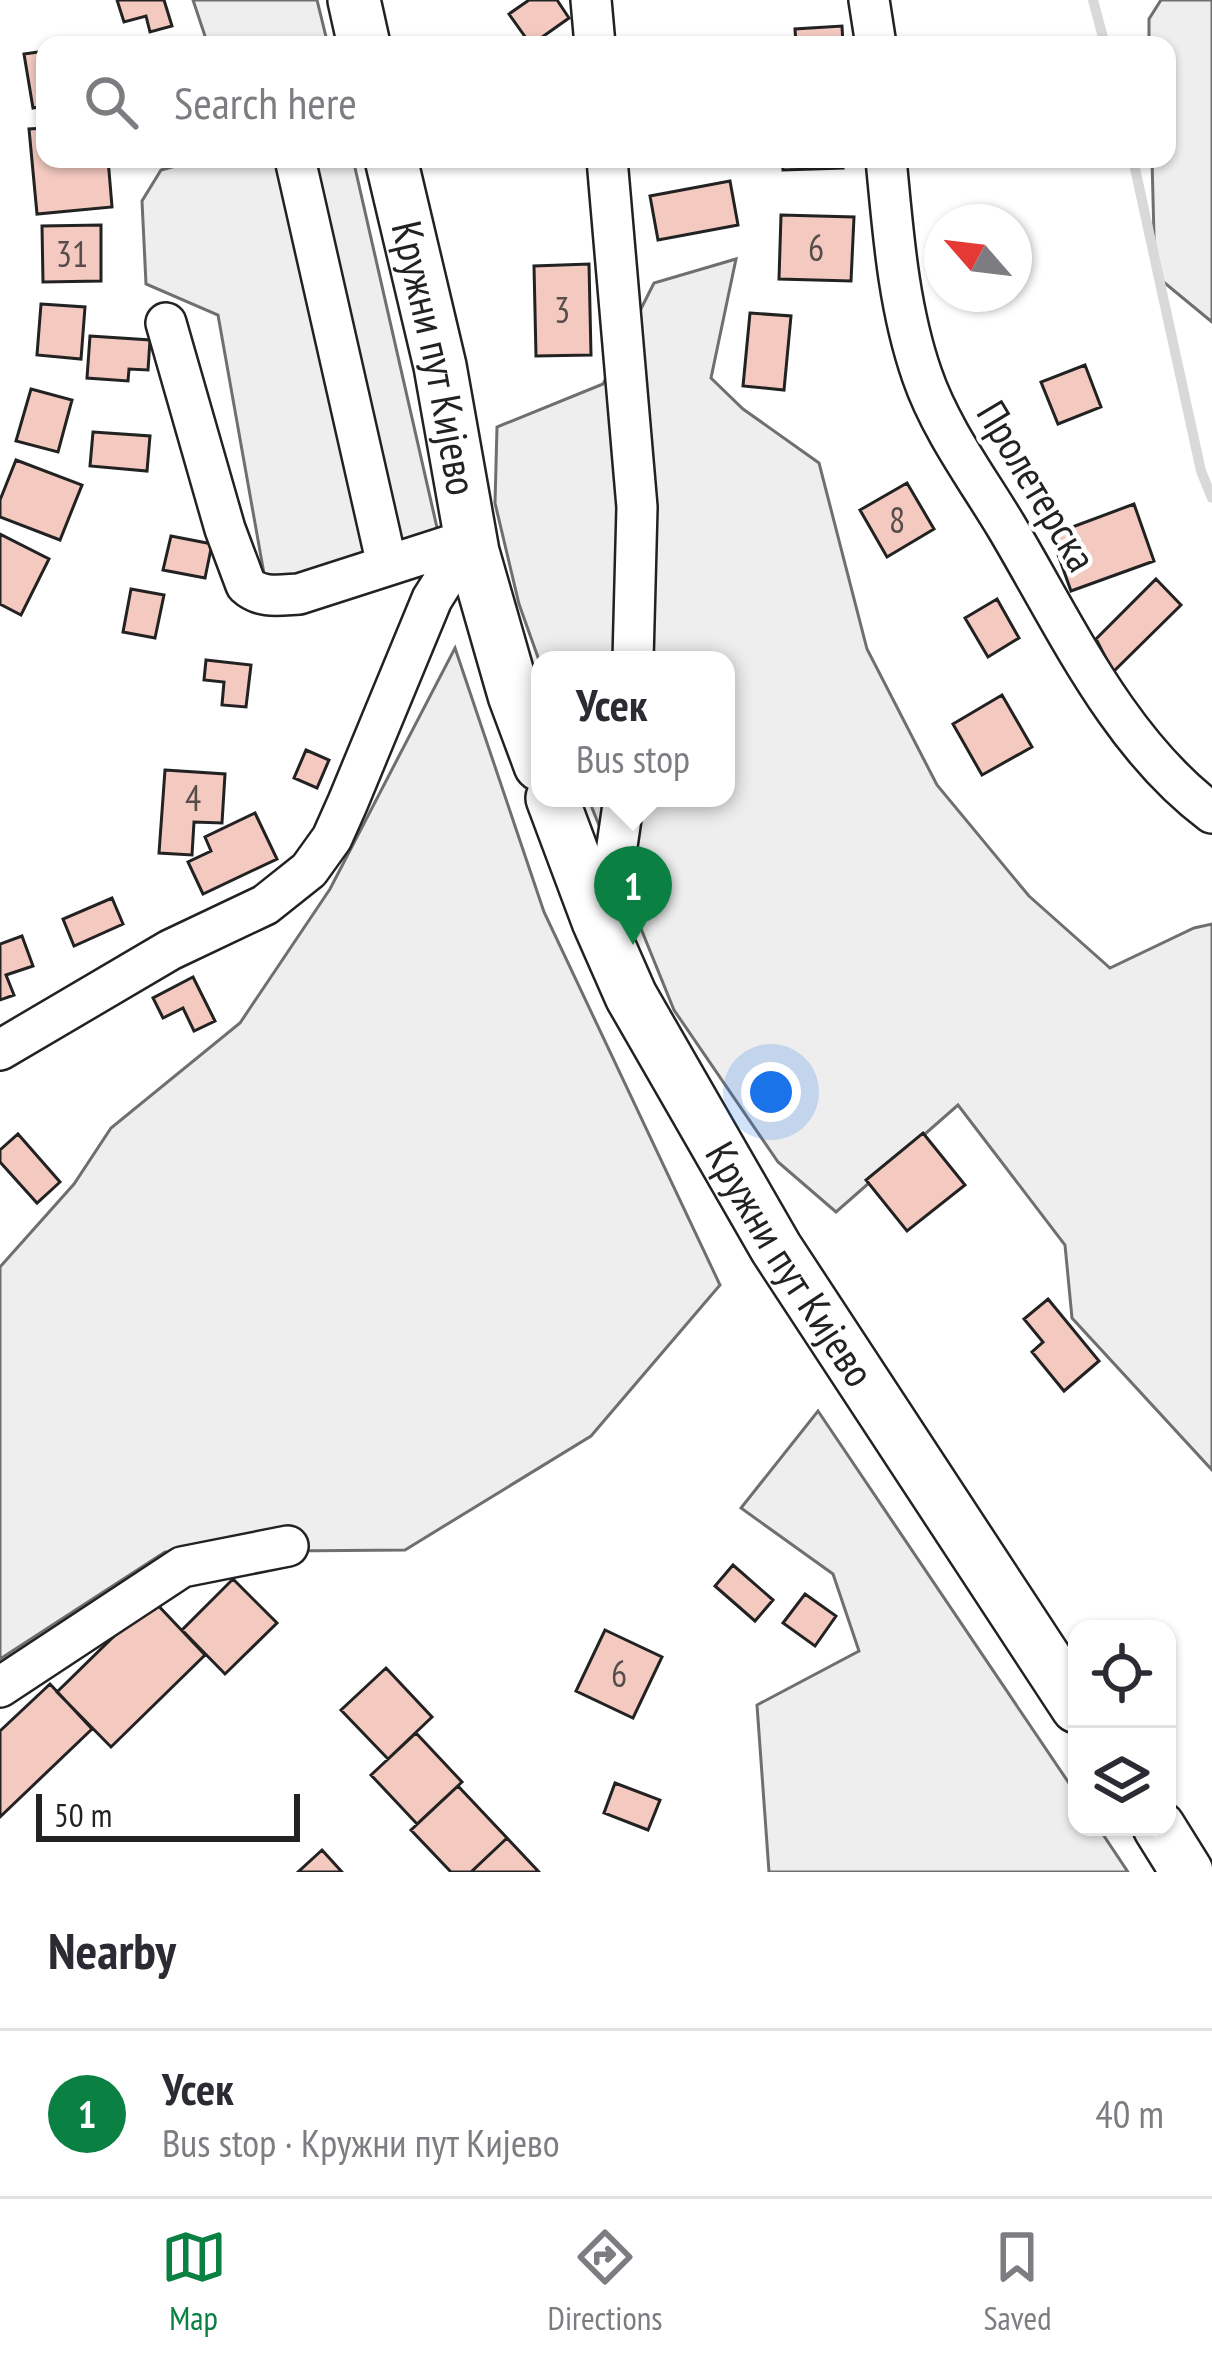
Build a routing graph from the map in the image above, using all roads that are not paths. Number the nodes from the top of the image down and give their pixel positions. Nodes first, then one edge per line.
1 (354, 0) edge
2 (591, 0) edge
3 (869, 0) edge
4 (362, 36) edge
5 (595, 36) edge
6 (875, 36) edge
7 (297, 168) edge
8 (393, 168) edge
9 (608, 168) edge
10 (887, 168) edge
11 (166, 323) dead end
12 (472, 545) junction
13 (387, 565) junction
14 (633, 651) edge
15 (531, 741) edge
16 (555, 807) edge
17 (623, 807) edge
18 (1212, 813) edge
19 (598, 921) junction
20 (0, 1050) edge
21 (288, 1546) dead end
22 (0, 1687) edge
23 (1068, 1693) edge
24 (1165, 1836) edge
25 (1187, 1872) edge

1 - 4 main road
2 - 5 street
3 - 6 street
7 - 13 street
8 - 12 main road, Кружни пут Кијево
9 - 14 street
10 - 18 street, Пролетерска
11 - 13 street
12 - 13 street
12 - 15 main road, Кружни пут Кијево
12 - 20 street
16 - 19 main road, Кружни пут Кијево
17 - 19 street
19 - 23 main road, Кружни пут Кијево
21 - 22 street
24 - 25 main road

